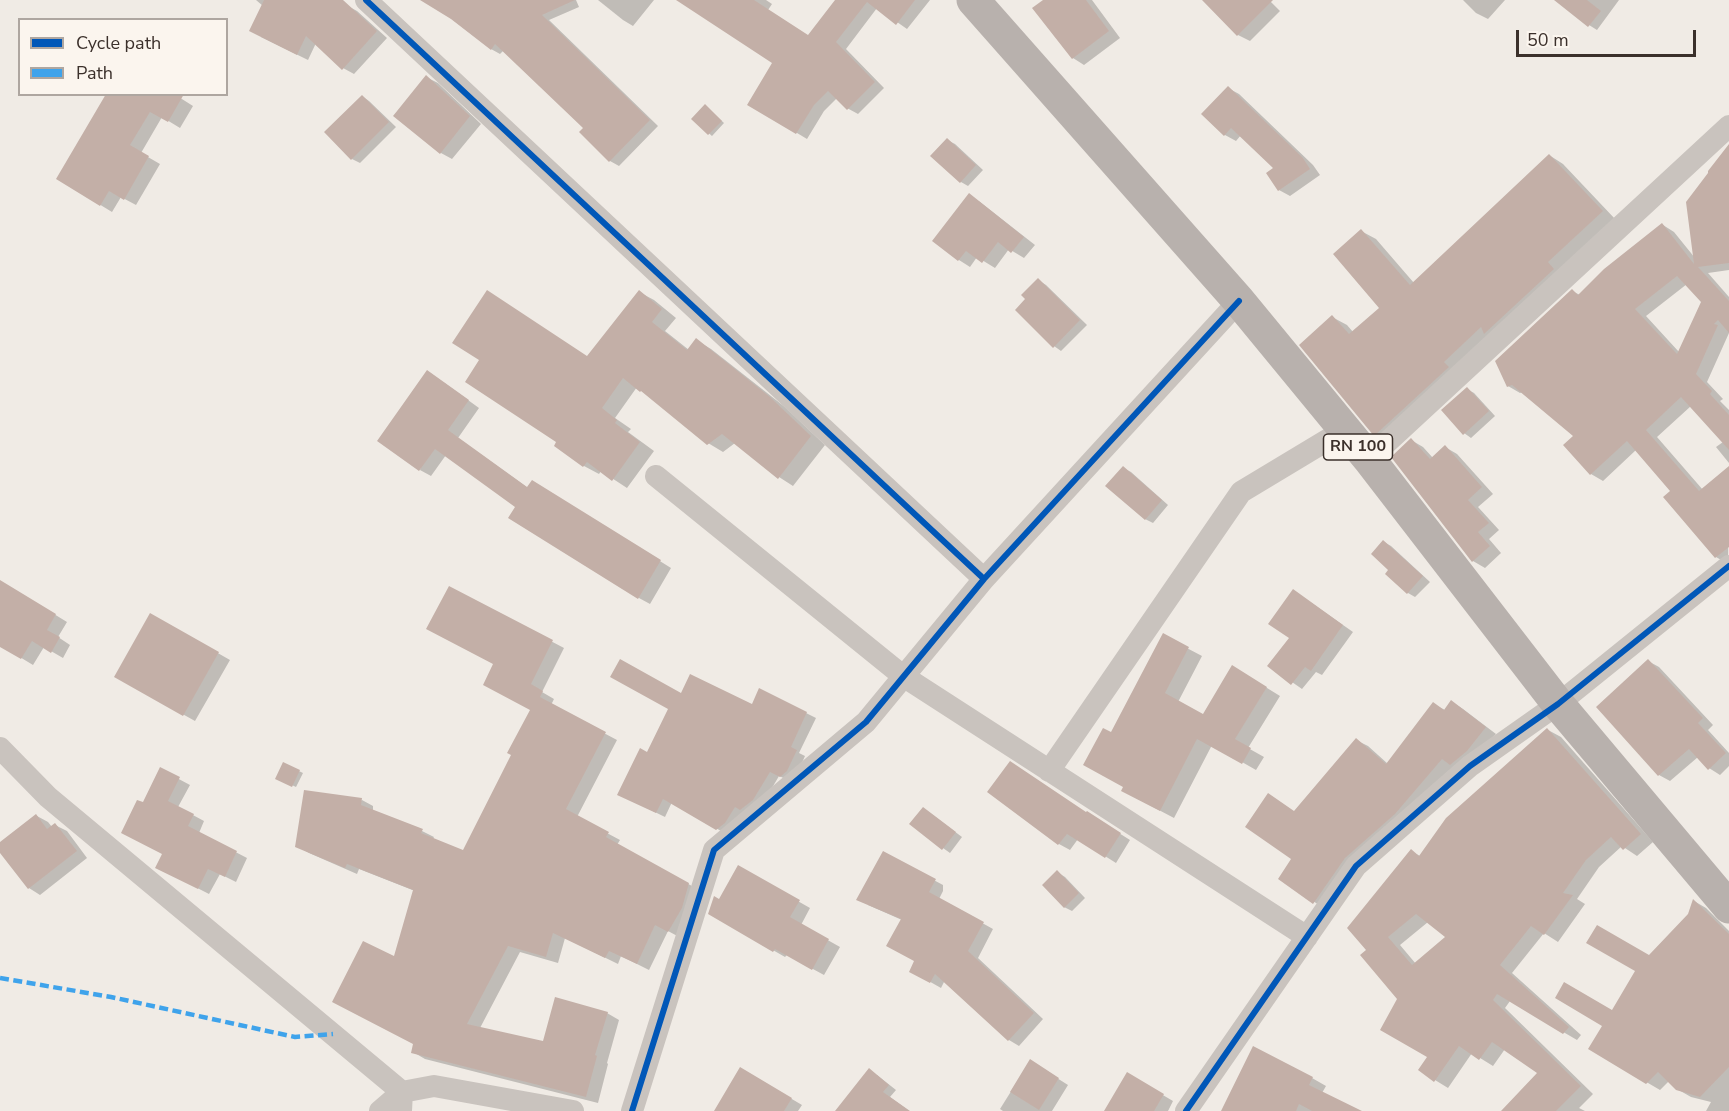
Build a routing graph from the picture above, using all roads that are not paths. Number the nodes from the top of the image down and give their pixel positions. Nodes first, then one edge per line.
1 (366, 0) edge
2 (973, 0) edge
3 (1729, 126) edge
4 (1239, 301) junction
5 (1344, 430) junction
6 (1369, 459) junction
7 (656, 476) dead end
8 (1729, 566) edge
9 (984, 579) junction
10 (903, 676) junction
11 (1558, 704) junction
12 (0, 748) edge
13 (1049, 771) junction
14 (1729, 906) edge
15 (1307, 937) junction
16 (402, 1102) edge
17 (381, 1111) edge
18 (573, 1111) edge
19 (632, 1111) edge
20 (1186, 1111) edge

1 - 9 street
2 - 4 main road, RN 100
3 - 6 street
4 - 5 main road, RN 100
4 - 9 street
5 - 6 main road, RN 100
5 - 13 street
6 - 11 main road, RN 100
7 - 10 street
8 - 11 street
9 - 10 street
10 - 13 street
10 - 19 street
11 - 14 main road, RN 100
11 - 15 street
12 - 16 street
13 - 15 street
15 - 20 street
16 - 17 street
16 - 18 street

